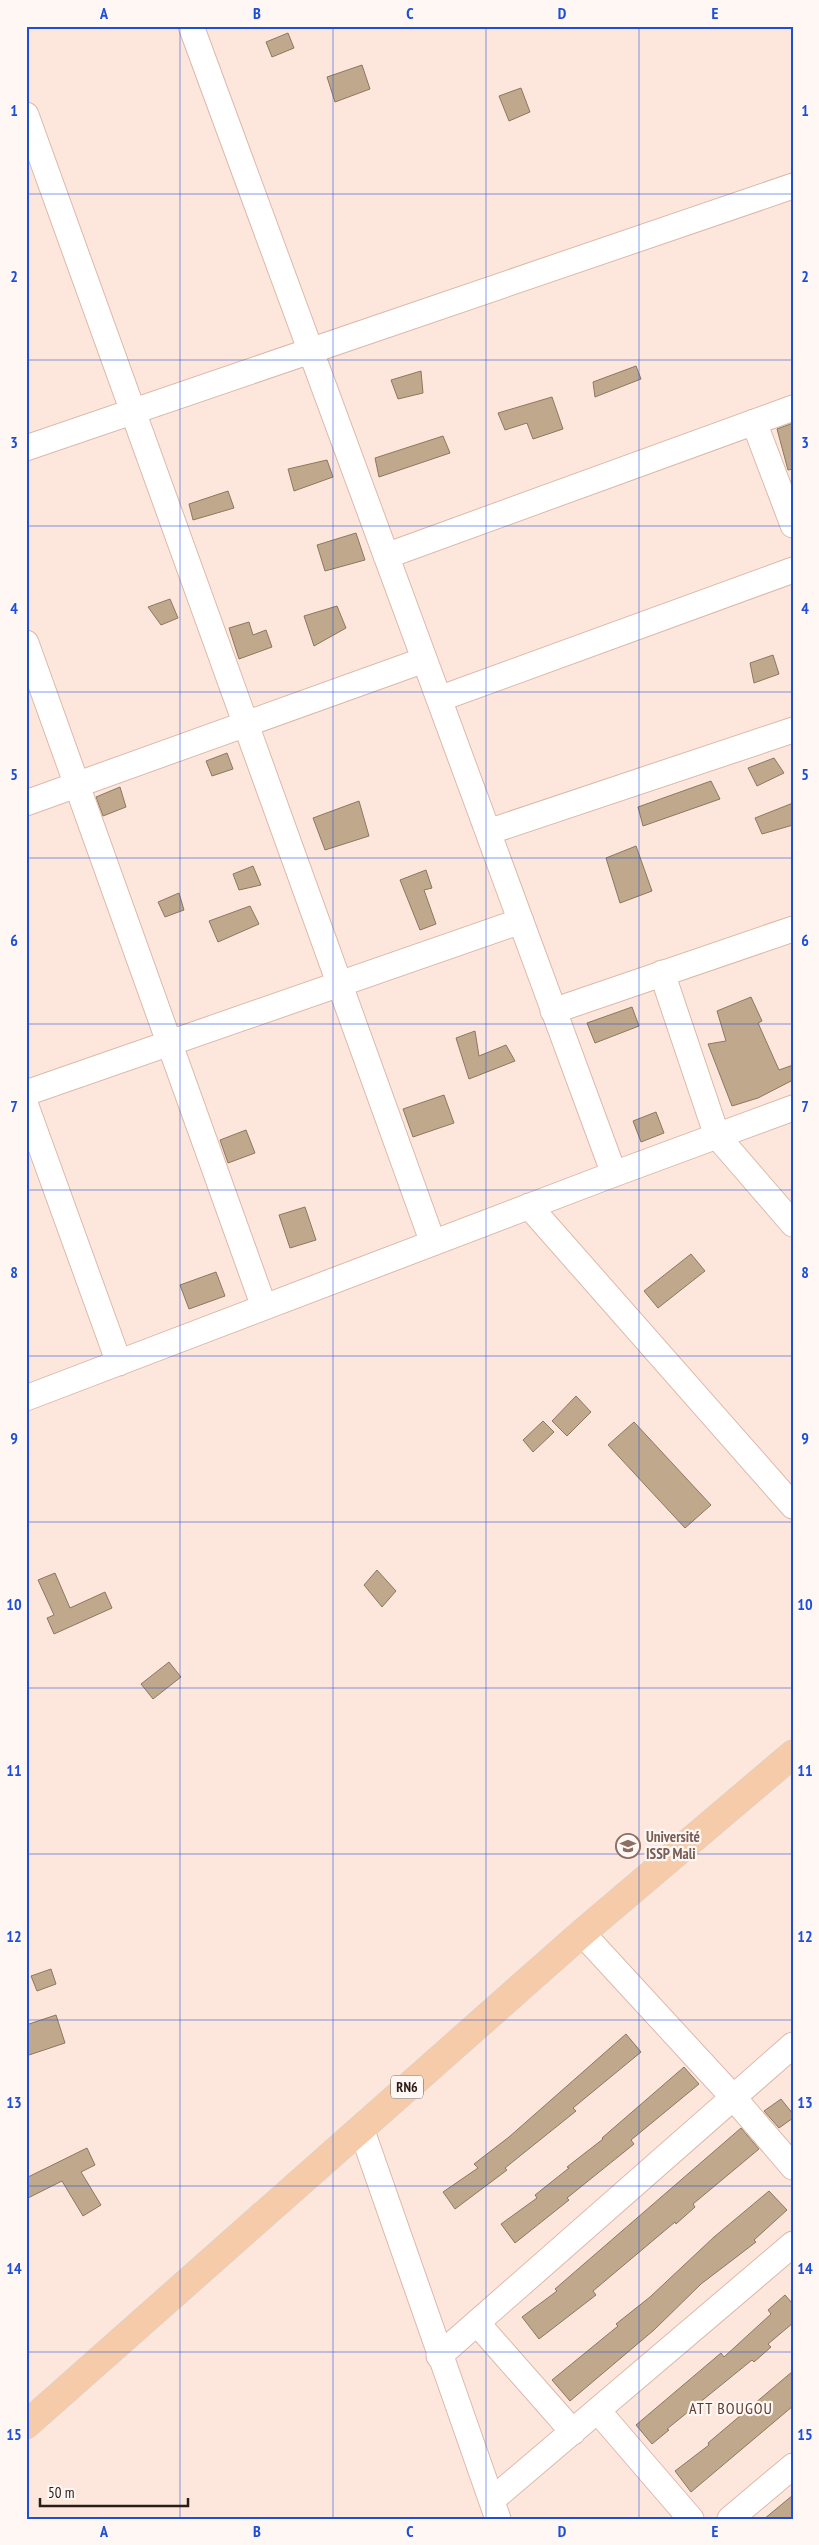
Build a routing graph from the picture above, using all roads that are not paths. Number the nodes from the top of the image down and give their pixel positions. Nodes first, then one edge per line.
1 (191, 26) edge
2 (26, 115) edge
3 (793, 186) edge
4 (311, 350) junction
5 (793, 408) edge
6 (133, 411) junction
7 (754, 422) junction
8 (26, 448) edge
9 (793, 525) edge
10 (386, 556) junction
11 (793, 570) edge
12 (26, 643) edge
13 (424, 660) junction
14 (439, 700) junction
15 (246, 724) junction
16 (793, 730) edge
17 (77, 785) junction
18 (26, 803) edge
19 (488, 832) junction
20 (521, 922) junction
21 (793, 929) edge
22 (662, 973) junction
23 (339, 984) junction
24 (554, 1011) junction
25 (169, 1044) junction
26 (26, 1094) edge
27 (26, 1106) edge
28 (793, 1108) edge
29 (717, 1136) junction
30 (614, 1174) junction
31 (529, 1206) junction
32 (793, 1224) edge
33 (433, 1243) junction
34 (264, 1308) junction
35 (118, 1363) junction
36 (26, 1398) edge
37 (793, 1506) edge
38 (793, 1754) edge
39 (582, 1933) junction
40 (793, 2045) edge
41 (733, 2097) junction
42 (361, 2128) junction
43 (793, 2168) edge
44 (793, 2244) edge
45 (477, 2323) junction
46 (439, 2356) junction
47 (598, 2411) junction
48 (26, 2425) edge
49 (573, 2432) junction
50 (793, 2466) edge
51 (495, 2509) edge
52 (691, 2519) edge
53 (730, 2519) edge

1 - 4 street
2 - 6 street
3 - 4 street
4 - 6 street
4 - 10 street
5 - 7 street
6 - 8 street
6 - 15 street
7 - 9 street
7 - 10 street
10 - 13 street
11 - 14 street
12 - 17 street
13 - 14 street
13 - 15 street
14 - 19 street
15 - 17 street
15 - 23 street
16 - 19 street
17 - 18 street
17 - 25 street
19 - 20 street
20 - 23 street
20 - 24 street
21 - 22 street
22 - 24 street
22 - 29 street
23 - 25 street
23 - 33 street
24 - 30 street
25 - 26 street
25 - 34 street
27 - 35 street
28 - 29 street
29 - 30 street
29 - 32 street
30 - 31 street
31 - 33 street
31 - 37 street
33 - 34 street
34 - 35 street
35 - 36 street
38 - 39 main road, RN6
39 - 41 street
39 - 42 main road, RN6
40 - 41 street
41 - 43 street
41 - 45 street
42 - 46 street
42 - 48 main road, RN6
44 - 47 street
45 - 46 street
45 - 49 street
46 - 51 street
47 - 49 street
47 - 52 street
49 - 51 street
50 - 53 street

